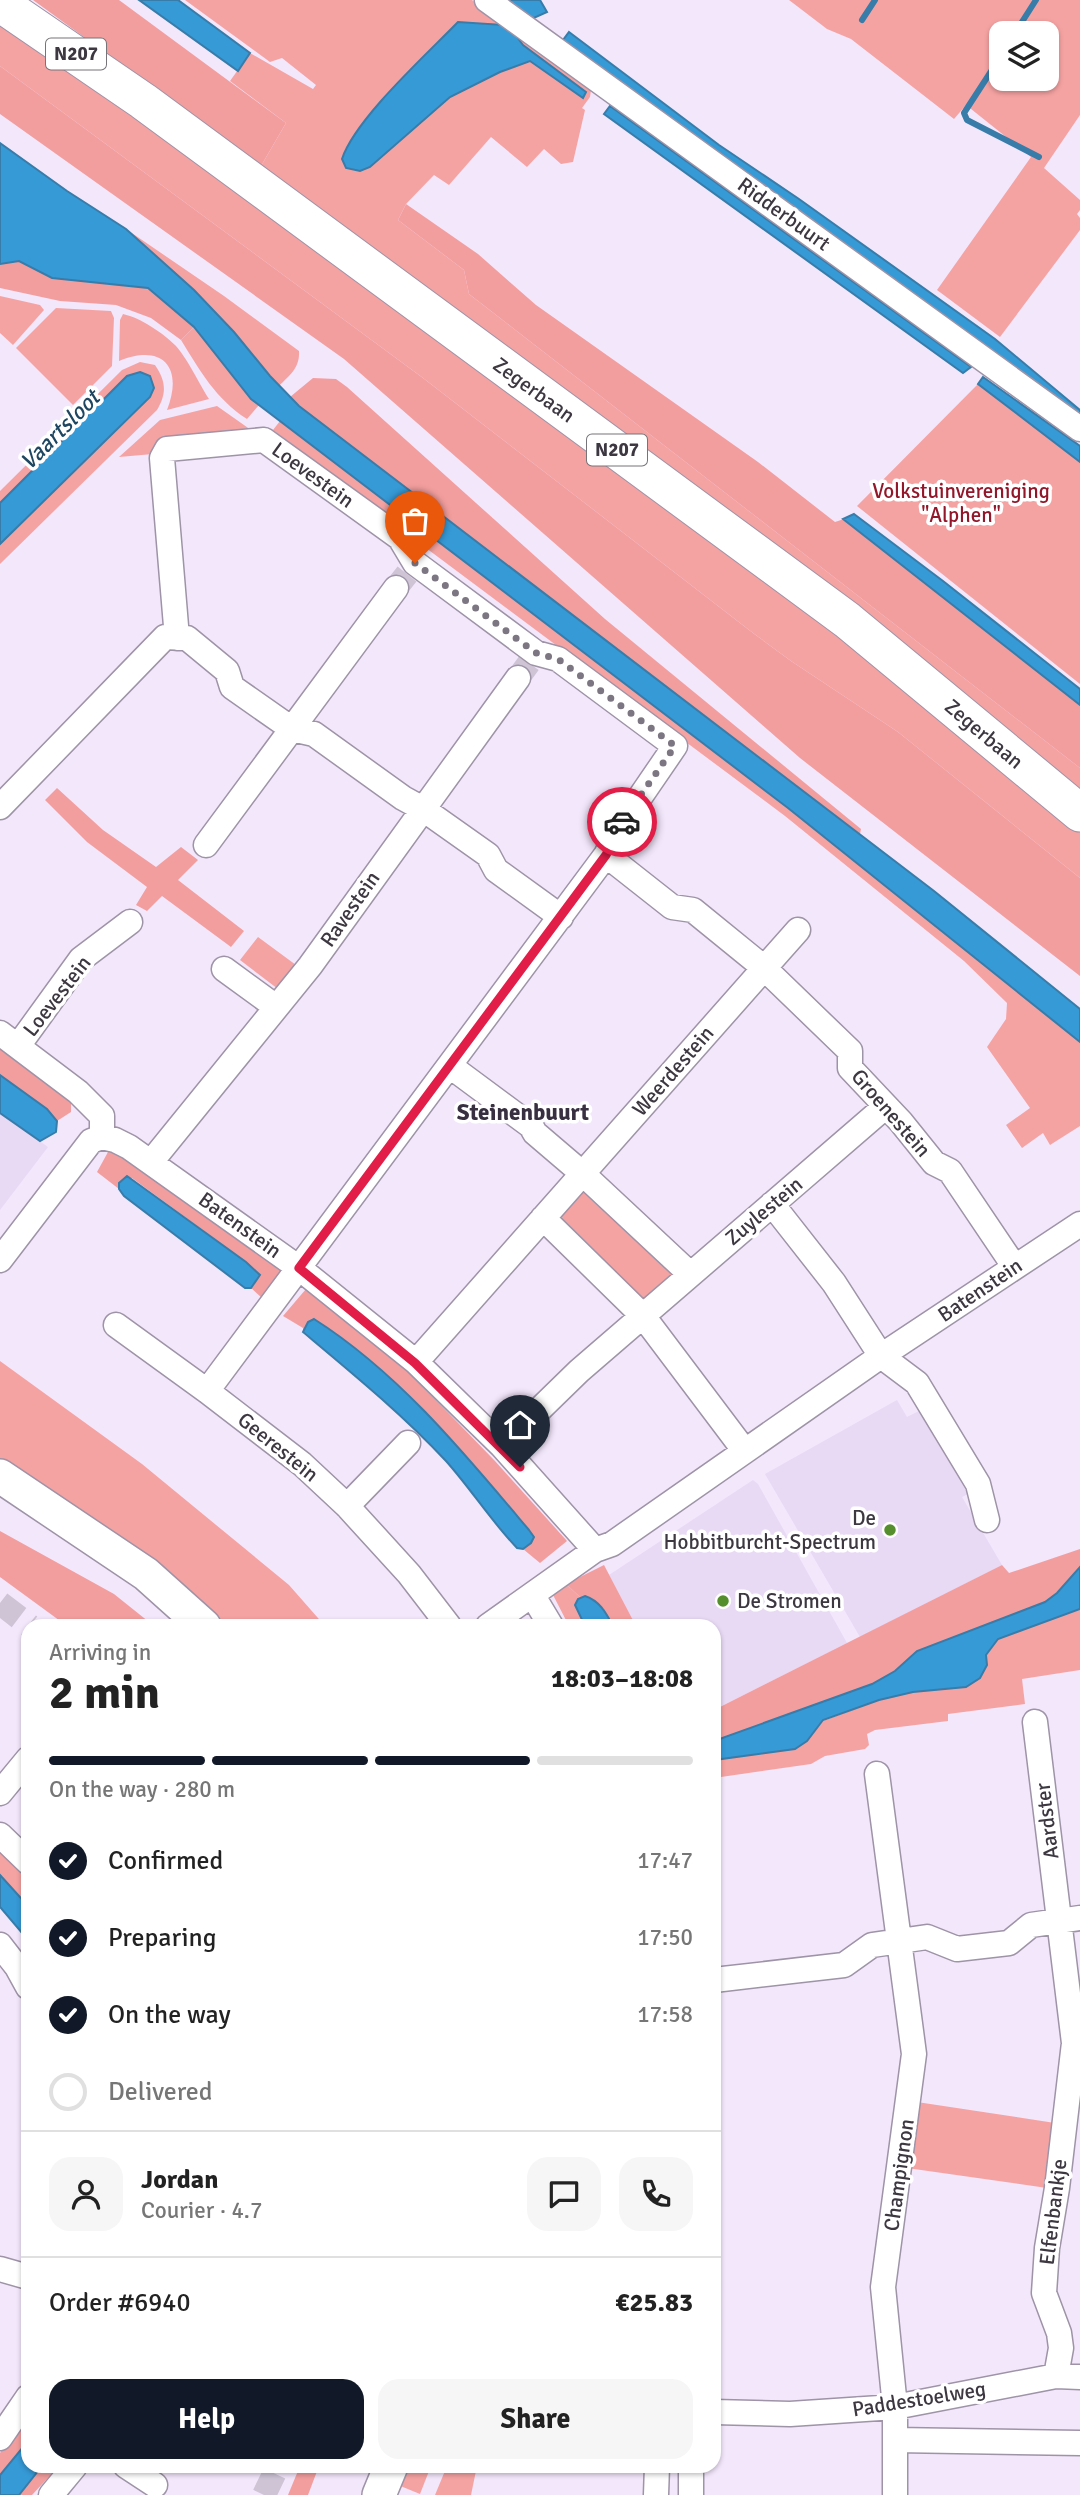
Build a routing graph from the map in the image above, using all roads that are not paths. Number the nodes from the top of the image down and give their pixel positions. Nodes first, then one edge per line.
1 (4, 3) edge
2 (495, 6) edge
3 (1080, 429) edge
4 (406, 575) junction
5 (177, 638) junction
6 (527, 664) junction
7 (292, 729) junction
8 (0, 807) edge
9 (423, 809) junction
10 (1080, 813) edge
11 (206, 845) dead end
12 (606, 855) junction
13 (561, 917) junction
14 (130, 922) dead end
15 (797, 930) dead end
16 (763, 967) junction
17 (224, 969) dead end
18 (276, 1007) junction
19 (9, 1040) edge
20 (450, 1066) junction
21 (886, 1106) junction
22 (102, 1138) junction
23 (151, 1162) junction
24 (583, 1174) junction
25 (772, 1204) junction
26 (543, 1218) junction
27 (1080, 1224) edge
28 (0, 1260) edge
29 (1014, 1266) junction
30 (299, 1268) junction
31 (690, 1273) junction
32 (643, 1316) junction
33 (116, 1325) dead end
34 (881, 1356) junction
35 (415, 1363) junction
36 (208, 1391) junction
37 (408, 1443) dead end
38 (502, 1446) junction
39 (744, 1450) junction
40 (0, 1476) edge
41 (0, 1503) edge
42 (347, 1506) junction
43 (987, 1520) dead end
44 (595, 1550) junction
45 (533, 1596) junction
46 (167, 1619) edge
47 (196, 1619) edge
48 (444, 1619) edge
49 (498, 1619) edge
50 (547, 1619) edge
51 (1035, 1722) dead end
52 (21, 1768) edge
53 (877, 1774) dead end
54 (0, 1793) edge
55 (0, 1835) edge
56 (21, 1855) edge
57 (1069, 1919) edge
58 (900, 1942) junction
59 (0, 1945) edge
60 (21, 1974) edge
61 (721, 1979) edge
62 (0, 2269) edge
63 (21, 2275) edge
64 (1068, 2377) edge
65 (21, 2407) edge
66 (895, 2407) junction
67 (721, 2412) edge
68 (0, 2438) edge
69 (896, 2440) junction
70 (1080, 2444) edge
71 (69, 2473) edge
72 (137, 2473) edge
73 (365, 2473) edge
74 (388, 2473) edge
75 (657, 2473) edge
76 (691, 2473) edge
77 (155, 2485) dead end
78 (51, 2495) edge
79 (356, 2495) edge
80 (379, 2495) edge
81 (656, 2495) edge
82 (691, 2495) edge
83 (895, 2495) edge

1 - 10 main road, Zegerbaan / N207
2 - 3 street, Ridderbuurt
4 - 5 street, Loevestein
4 - 6 street, Loevestein
4 - 7 street
5 - 7 street
5 - 8 street
6 - 9 street
6 - 12 street, Loevestein
7 - 9 street
7 - 11 street
9 - 13 street
9 - 18 street, Ravestein
12 - 13 street
12 - 16 street, Groenestein
13 - 20 street
14 - 19 street, Loevestein
15 - 16 street
16 - 21 street, Groenestein
16 - 24 street, Weerdestein
17 - 18 street
18 - 23 street, Ravestein
19 - 22 street, Loevestein
20 - 24 street
20 - 30 street
21 - 25 street, Zuylestein
21 - 29 street, Groenestein
22 - 23 street, Batenstein
22 - 28 street
23 - 30 street, Batenstein
24 - 26 street, Weerdestein
24 - 31 street
25 - 31 street, Zuylestein
25 - 34 street
26 - 32 street
26 - 35 street, Weerdestein
27 - 29 street, Batenstein
29 - 34 street, Batenstein
30 - 35 street, Batenstein
30 - 36 street
31 - 32 street, Zuylestein
32 - 38 street, Zuylestein
32 - 39 street
33 - 36 street, Geerestein
34 - 39 street, Batenstein
34 - 43 street
35 - 38 street, Batenstein
36 - 42 street, Geerestein
37 - 42 street
38 - 44 street, Batenstein
39 - 44 street, Batenstein
40 - 47 street
41 - 46 street
42 - 48 street, Geerestein
44 - 45 street
45 - 49 street
45 - 50 street
51 - 57 street, Aardster
52 - 54 street
53 - 58 street
55 - 56 street
57 - 58 street
57 - 64 street, Elfenbankje
58 - 61 street
58 - 66 street, Champignon
59 - 60 street
62 - 63 street
64 - 66 street, Paddestoelweg
65 - 68 street
66 - 67 street, Paddestoelweg
66 - 69 street, Champignon
69 - 70 street, Paddestoelweg
69 - 83 street, Champignon
71 - 78 street
72 - 77 street
73 - 79 street
74 - 80 street
75 - 81 street
76 - 82 street

